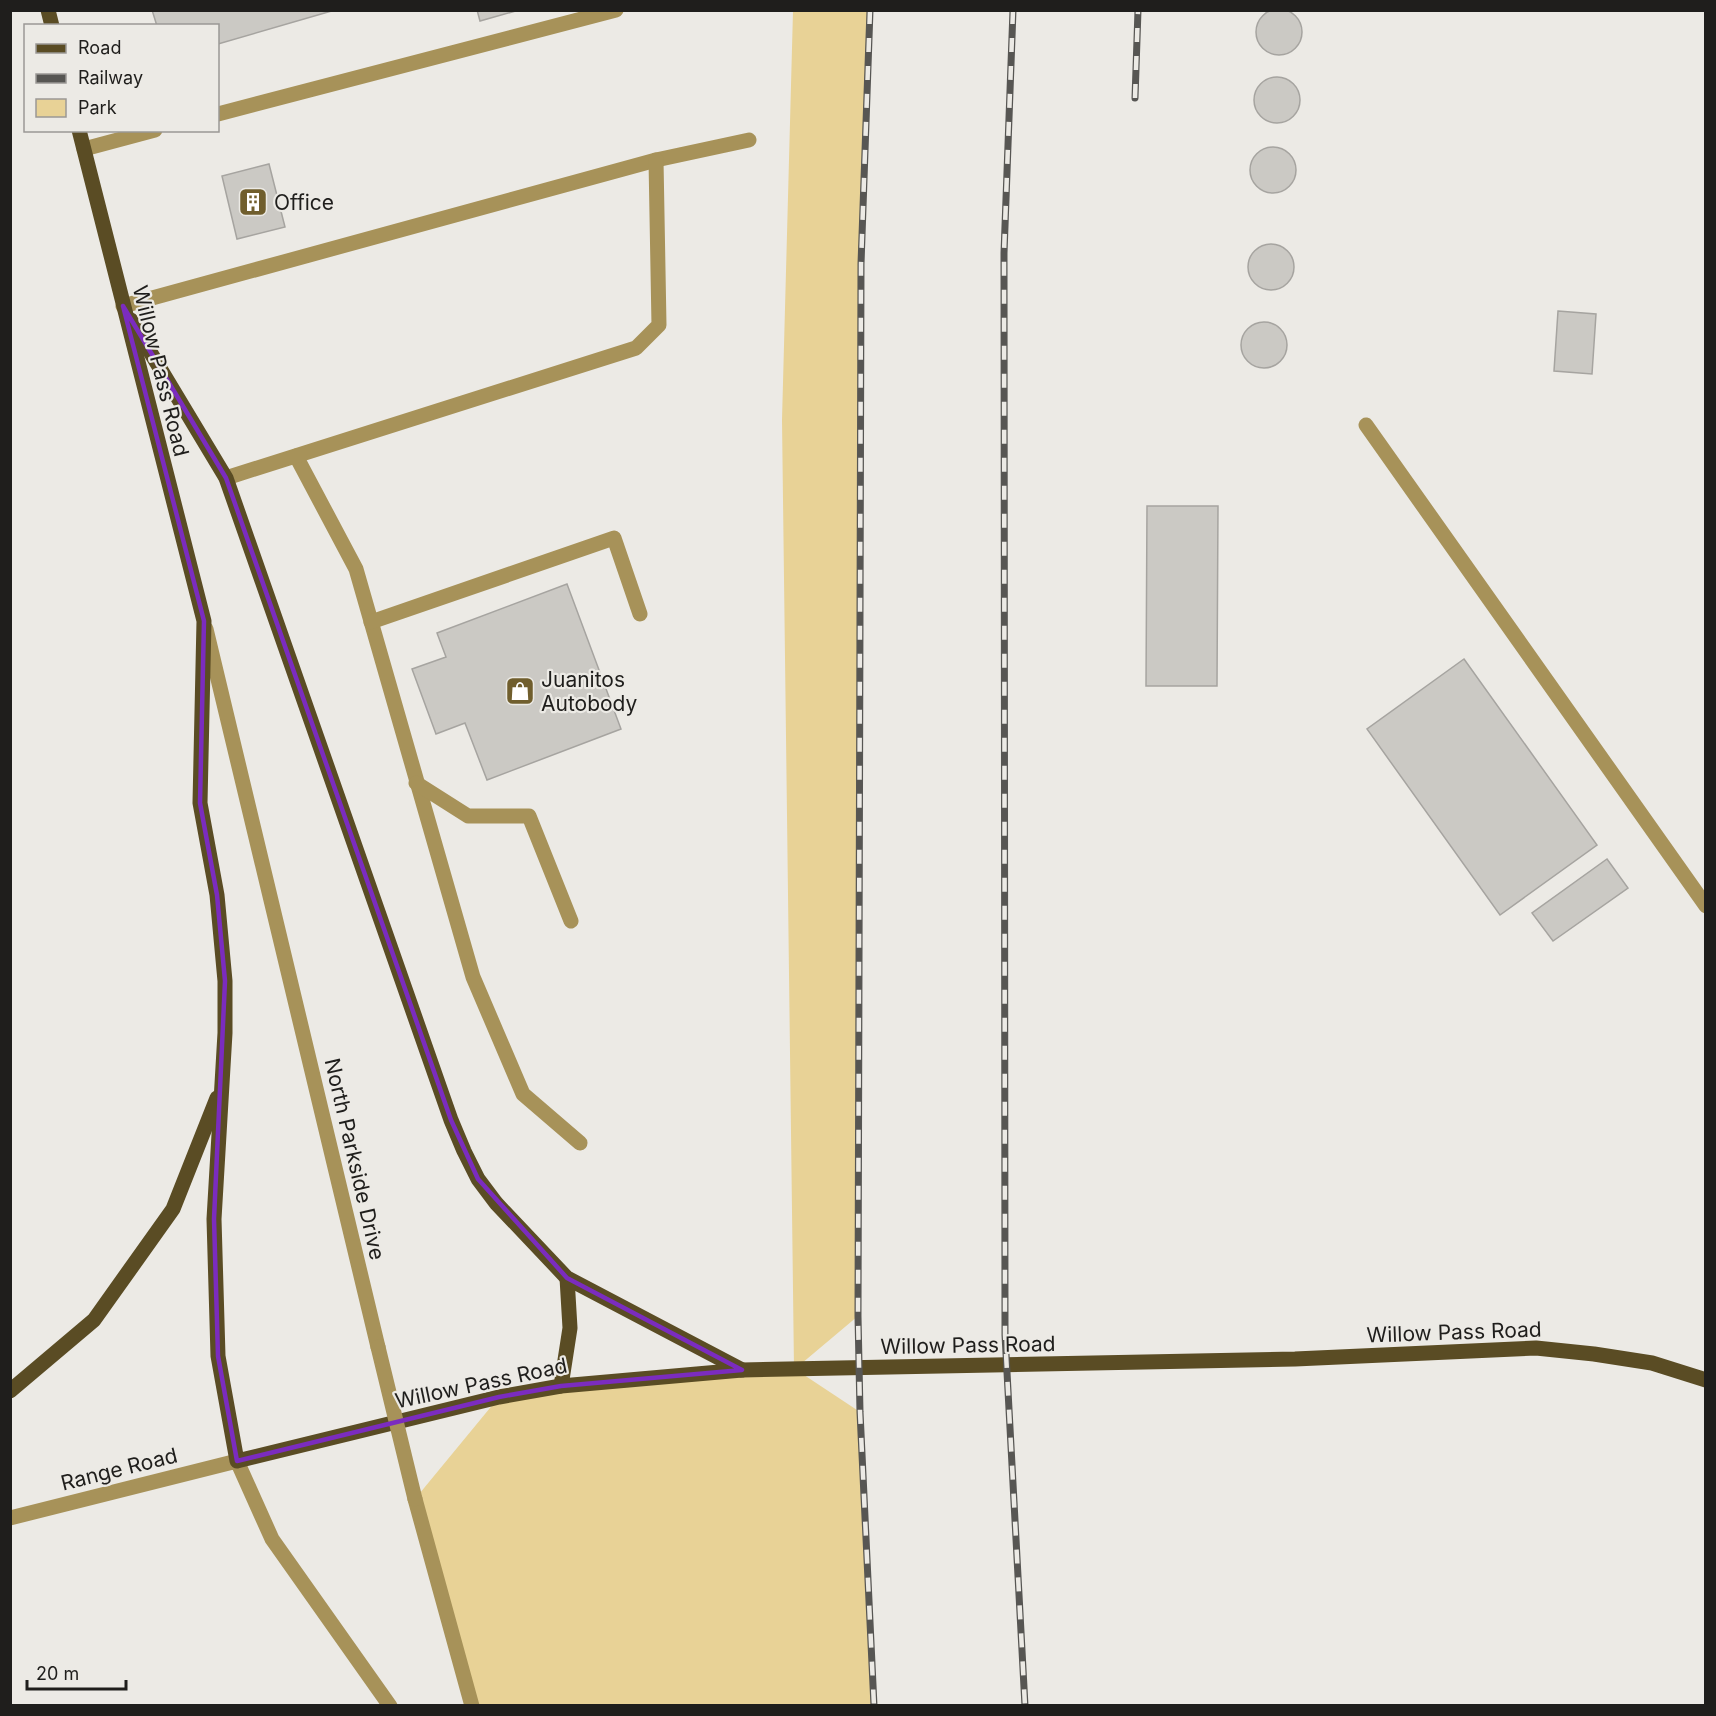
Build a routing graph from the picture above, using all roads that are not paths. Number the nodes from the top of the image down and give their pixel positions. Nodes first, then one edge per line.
1 (616, 10) edge
2 (219, 114) edge
3 (80, 132) edge
4 (148, 132) edge
5 (749, 140) dead end
6 (84, 149) junction
7 (656, 160) junction
8 (123, 306) junction
9 (1366, 425) dead end
10 (296, 456) junction
11 (226, 478) junction
12 (640, 614) dead end
13 (204, 621) junction
14 (371, 622) junction
15 (416, 783) junction
16 (1706, 906) edge
17 (571, 921) dead end
18 (221, 1087) junction
19 (580, 1143) dead end
20 (567, 1278) junction
21 (742, 1370) junction
22 (1706, 1380) edge
23 (561, 1386) junction
24 (10, 1391) edge
25 (237, 1461) junction
26 (10, 1518) edge
27 (390, 1706) edge
28 (472, 1706) edge

1 - 2 street
3 - 6 main road, Willow Pass Road
4 - 6 street
5 - 7 street
6 - 8 main road, Willow Pass Road
7 - 8 street
7 - 10 street
8 - 11 main road
8 - 13 main road, Willow Pass Road
9 - 16 street
10 - 11 street
10 - 14 street
11 - 20 main road
12 - 14 street
13 - 18 main road, Willow Pass Road
13 - 28 street, North Parkside Drive, bridge
14 - 15 street
15 - 17 street
15 - 19 street
18 - 24 main road
18 - 25 main road, Willow Pass Road
20 - 21 main road
20 - 23 main road
21 - 22 main road, Willow Pass Road
21 - 23 main road, Willow Pass Road
23 - 25 main road, Willow Pass Road
25 - 26 street, Range Road
25 - 27 street

